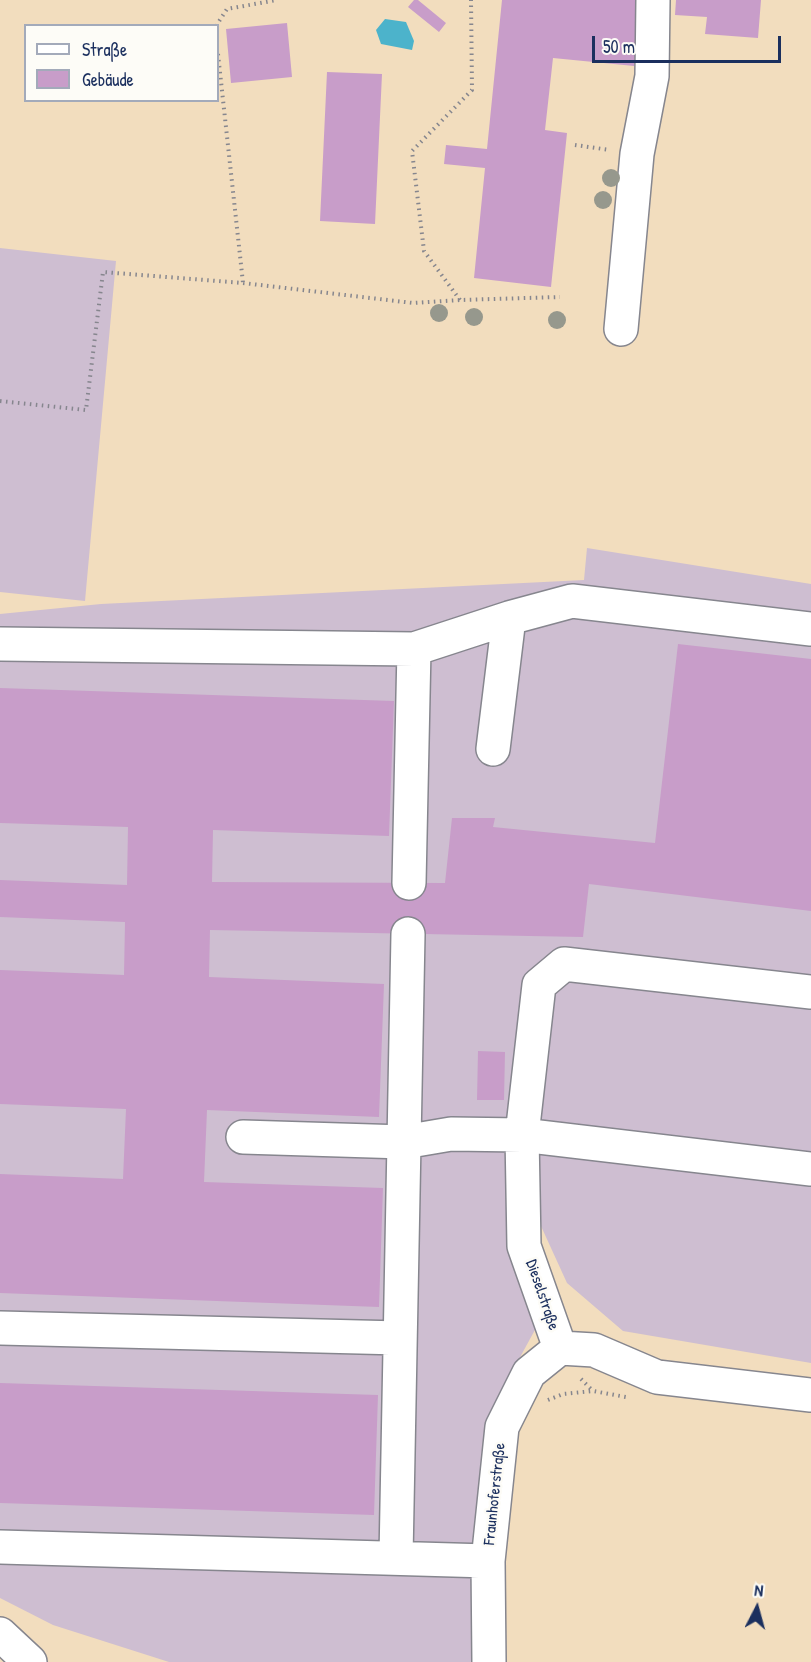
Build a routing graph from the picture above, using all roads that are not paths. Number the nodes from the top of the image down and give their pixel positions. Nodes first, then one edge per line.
1 (653, 0) edge
2 (621, 329) dead end
3 (509, 618) junction
4 (811, 629) edge
5 (0, 644) edge
6 (414, 650) junction
7 (493, 749) dead end
8 (409, 883) dead end
9 (408, 934) dead end
10 (811, 992) edge
11 (522, 1136) junction
12 (243, 1137) dead end
13 (404, 1142) junction
14 (811, 1169) edge
15 (0, 1328) edge
16 (400, 1338) junction
17 (560, 1348) junction
18 (811, 1395) edge
19 (0, 1547) edge
20 (396, 1557) junction
21 (488, 1561) junction
22 (0, 1634) edge
23 (30, 1662) edge
24 (489, 1662) edge

1 - 2 street
3 - 4 street
3 - 6 street
3 - 7 street
5 - 6 street
6 - 8 street
9 - 13 street
10 - 11 street, Dieselstraße
11 - 13 street
11 - 14 street
11 - 17 street, Dieselstraße
12 - 13 street
13 - 16 street
15 - 16 street
16 - 20 street
17 - 18 street, Dieselstraße
17 - 21 street, Fraunhoferstraße
19 - 20 street
20 - 21 street
21 - 24 street, Fraunhoferstraße
22 - 23 street

